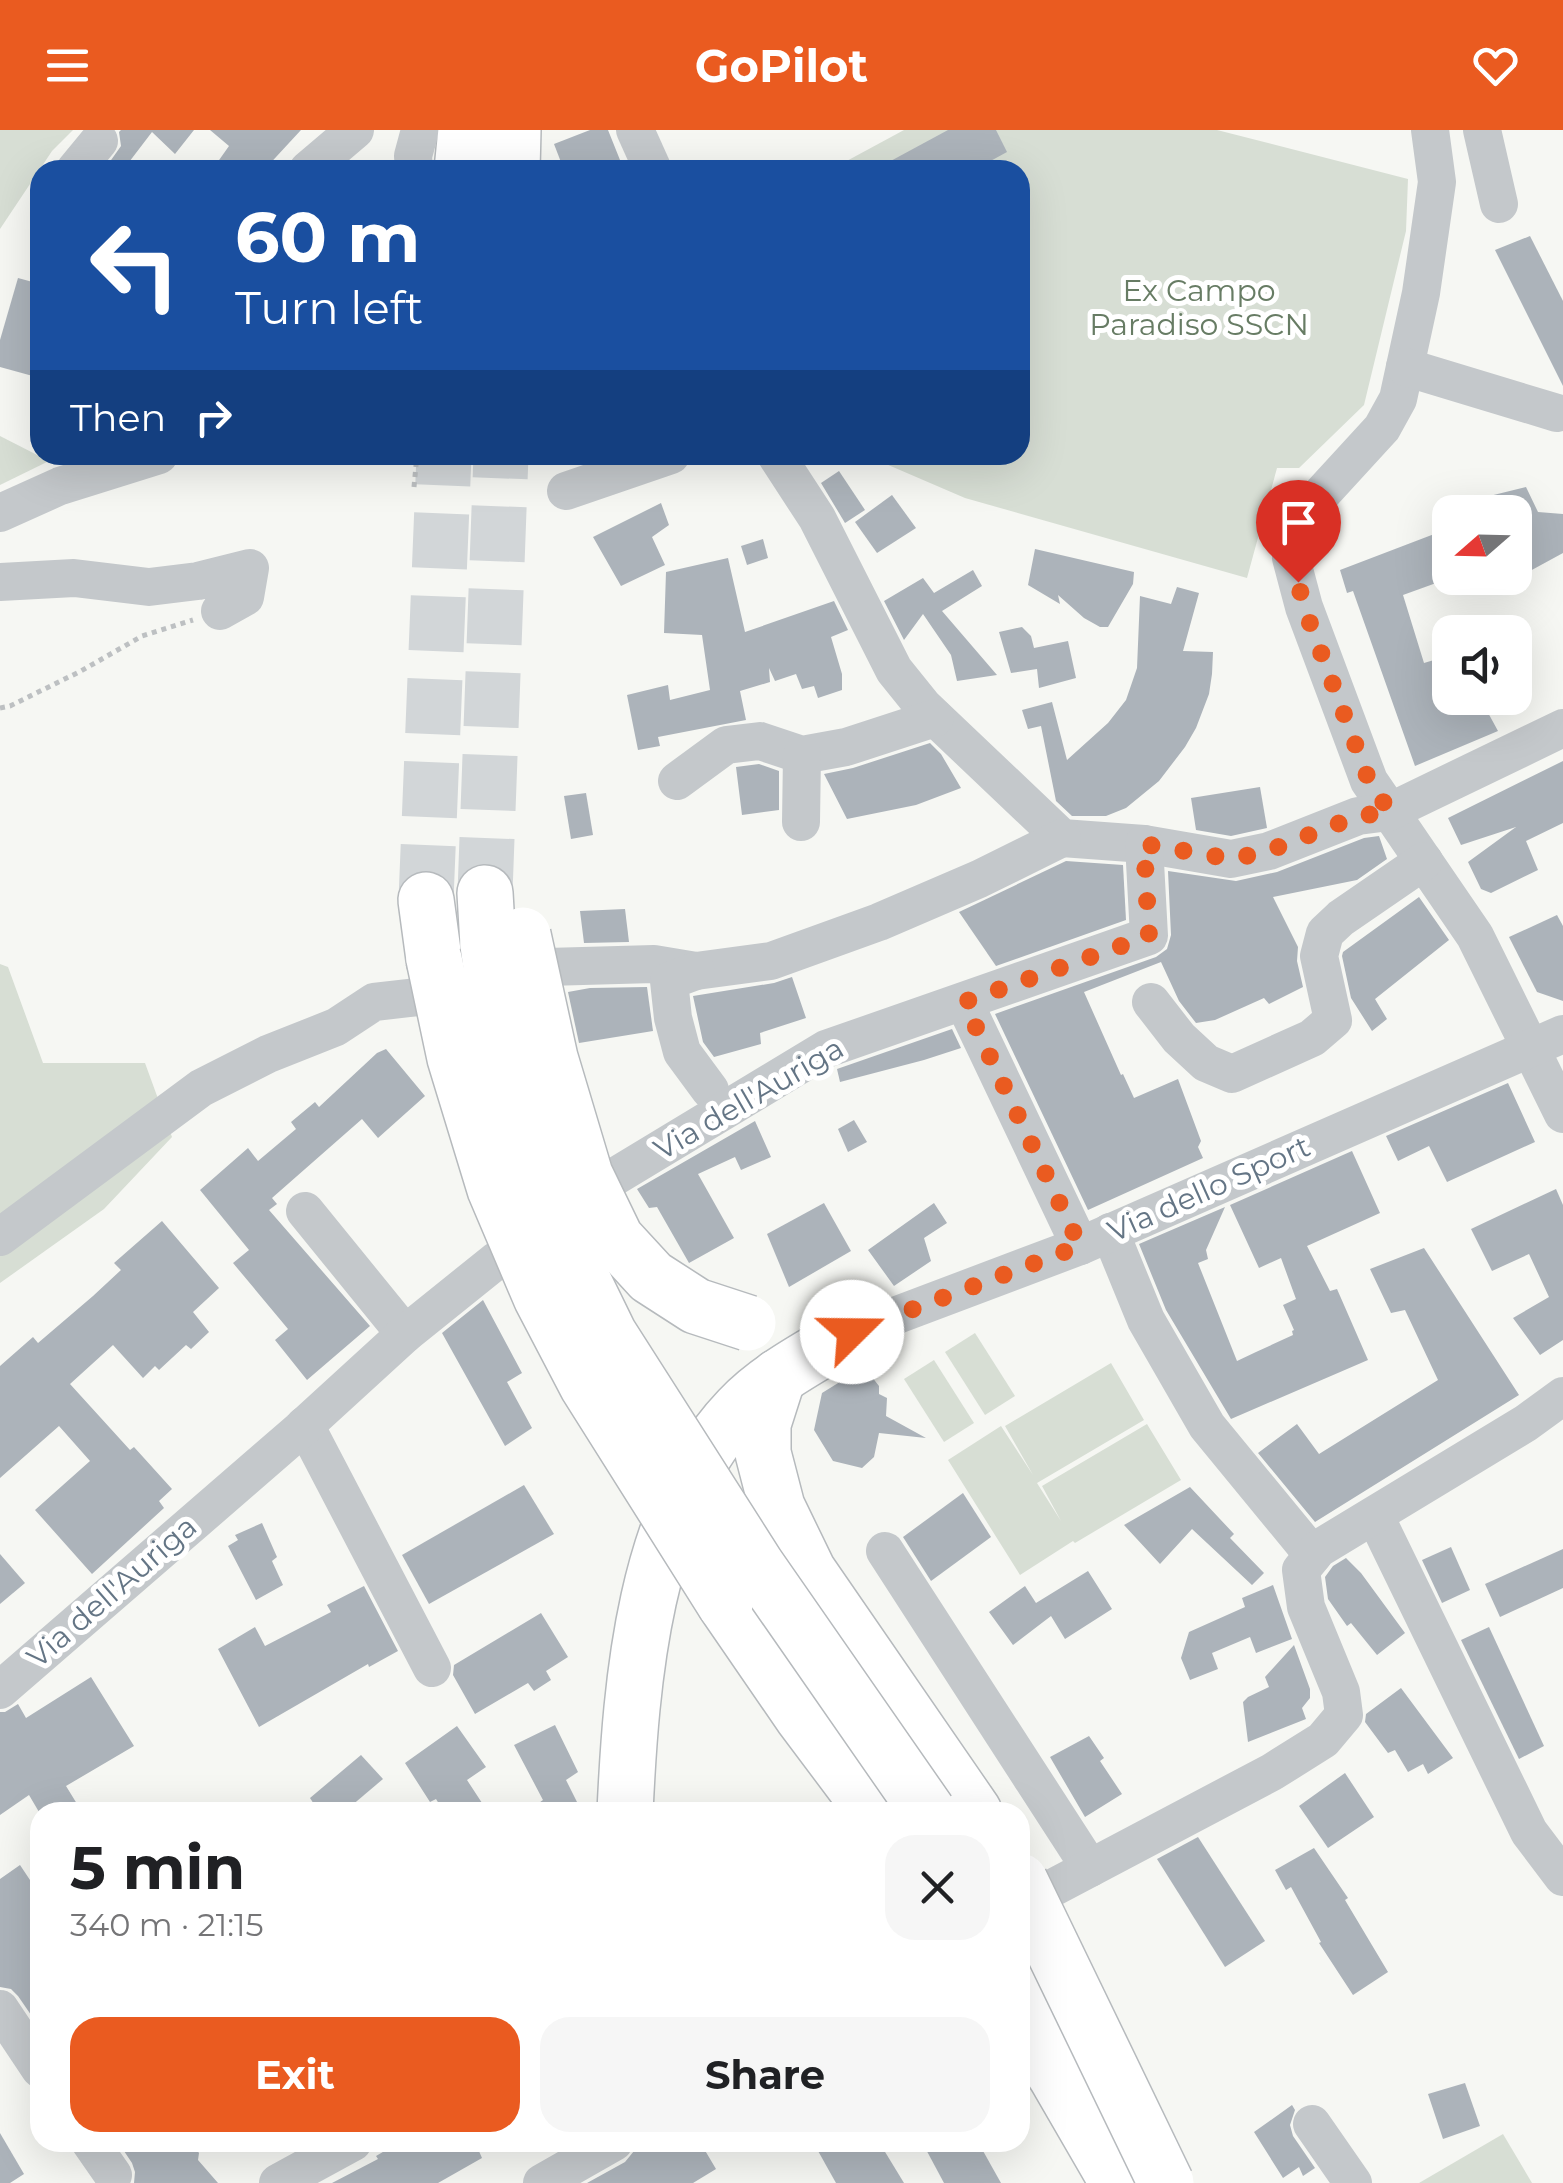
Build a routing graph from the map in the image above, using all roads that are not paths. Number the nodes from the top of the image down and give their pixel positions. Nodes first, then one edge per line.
1 (355, 130) edge
2 (420, 130) edge
3 (466, 130) edge
4 (513, 130) edge
5 (634, 130) edge
6 (1430, 130) edge
7 (1482, 130) edge
8 (99, 141) dead end
9 (83, 160) edge
10 (320, 160) edge
11 (413, 160) edge
12 (463, 160) edge
13 (512, 160) edge
14 (648, 160) edge
15 (1499, 204) dead end
16 (1405, 367) junction
17 (1557, 413) dead end
18 (127, 465) edge
19 (642, 465) edge
20 (783, 465) edge
21 (566, 491) dead end
22 (0, 513) edge
23 (0, 582) edge
24 (220, 611) road end
25 (935, 718) junction
26 (1563, 728) edge
27 (802, 755) junction
28 (677, 781) dead end
29 (1390, 812) junction
30 (801, 822) dead end
31 (1062, 838) junction
32 (1144, 844) junction
33 (1424, 861) junction
34 (426, 900) tunnel mouth
35 (512, 927) junction
36 (696, 971) junction
37 (426, 978) junction
38 (964, 1002) junction
39 (1151, 1002) dead end
40 (1547, 1041) edge
41 (710, 1090) dead end
42 (1563, 1114) edge
43 (606, 1182) dead end
44 (305, 1211) dead end
45 (0, 1236) edge
46 (1095, 1239) junction
47 (497, 1260) dead end
48 (852, 1332) junction
49 (405, 1334) junction
50 (778, 1377) junction
51 (1563, 1396) edge
52 (305, 1425) junction
53 (1375, 1516) junction
54 (885, 1551) dead end
55 (1314, 1554) junction
56 (432, 1668) dead end
57 (0, 1690) edge
58 (802, 1716) junction
59 (625, 1802) edge
60 (844, 1802) edge
61 (866, 1802) edge
62 (921, 1802) edge
63 (967, 1802) edge
64 (1090, 1868) junction
65 (1563, 1877) edge
66 (1030, 1888) edge
67 (1030, 1966) edge
68 (0, 2009) edge
69 (1030, 2036) edge
70 (30, 2054) edge
71 (1030, 2068) edge
72 (1312, 2124) dead end
73 (97, 2152) edge
74 (335, 2152) edge
75 (593, 2152) edge
76 (113, 2175) dead end
77 (278, 2183) edge
78 (542, 2183) edge
79 (1118, 2183) edge
80 (1165, 2183) edge
81 (1353, 2183) edge

1 - 10 street
2 - 11 street
3 - 12 highway
4 - 13 highway
5 - 14 street
6 - 16 street
7 - 15 street
8 - 9 street
16 - 17 street
16 - 29 street
18 - 22 street
19 - 21 street
20 - 25 street
23 - 24 street
25 - 27 street
25 - 31 street
26 - 29 street
27 - 28 street
27 - 30 street
29 - 32 street
29 - 33 street
31 - 32 street
31 - 36 street
32 - 38 street, Via dell'Auriga
33 - 39 street
33 - 40 street
34 - 37 highway
35 - 36 street
35 - 48 highway, bridge
35 - 62 highway, bridge
36 - 41 street
37 - 45 street
37 - 58 highway, bridge
38 - 43 street, Via dell'Auriga
38 - 46 street
40 - 42 street
40 - 46 street, Via dello Sport
44 - 49 street
46 - 48 street, Via dello Sport
46 - 55 street
47 - 49 street, Via dell'Auriga
48 - 50 highway
49 - 52 street, Via dell'Auriga
50 - 59 highway
50 - 63 highway
51 - 53 street
52 - 56 street
52 - 57 street, Via dell'Auriga
53 - 55 street
53 - 65 street
54 - 64 street
55 - 64 street
58 - 60 highway
58 - 61 highway
64 - 66 street
66 - 80 highway, bridge
67 - 80 highway, bridge
68 - 70 street
69 - 79 highway
71 - 79 highway
72 - 81 street
73 - 76 street
74 - 77 street
75 - 78 street

